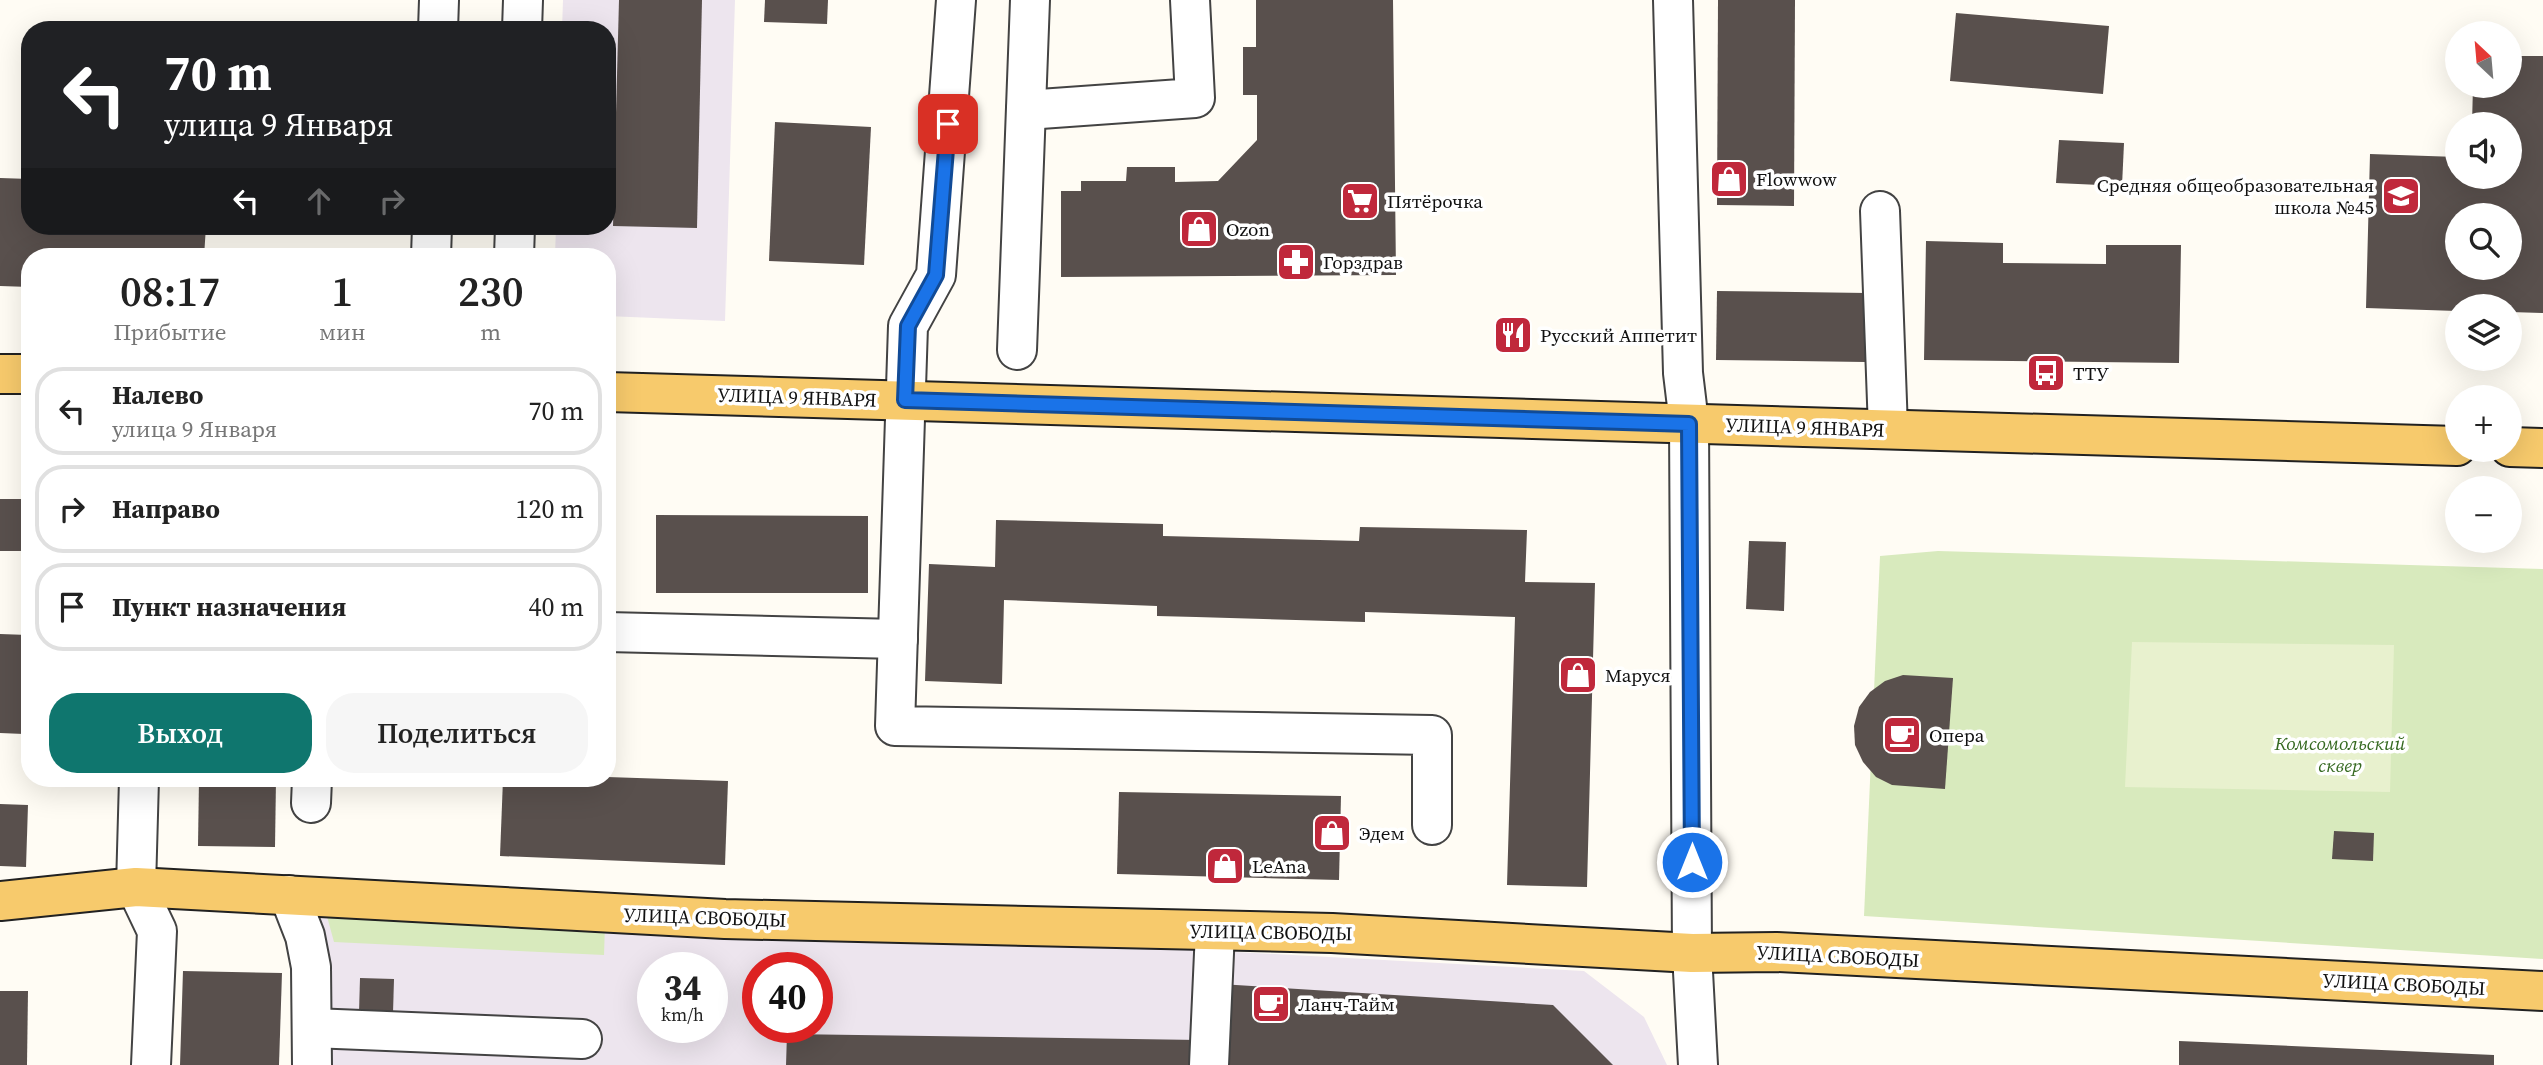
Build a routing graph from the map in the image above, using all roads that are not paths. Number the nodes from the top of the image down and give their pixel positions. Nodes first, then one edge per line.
1 (439, 0) edge
2 (523, 0) edge
3 (956, 0) edge
4 (1030, 0) edge
5 (1190, 0) edge
6 (1673, 0) edge
7 (438, 21) edge
8 (522, 21) edge
9 (1026, 110) junction
10 (1880, 211) dead end
11 (1017, 350) dead end
12 (0, 373) edge
13 (21, 374) edge
14 (616, 391) edge
15 (905, 400) junction
16 (1689, 424) junction
17 (1888, 429) junction
18 (2445, 446) edge
19 (2522, 447) edge
20 (2543, 448) edge
21 (616, 632) edge
22 (898, 639) junction
23 (139, 787) edge
24 (1432, 825) dead end
25 (136, 887) junction
26 (289, 895) junction
27 (0, 901) edge
28 (1215, 930) junction
29 (1692, 953) junction
30 (2543, 991) edge
31 (582, 1039) dead end
32 (312, 1047) edge
33 (151, 1065) edge
34 (1209, 1065) edge
35 (1698, 1065) edge

1 - 7 street
2 - 8 street
3 - 15 street
4 - 9 street
5 - 9 street
6 - 16 street
9 - 11 street
10 - 17 street
12 - 13 main road
14 - 15 main road, УЛИЦА 9 ЯНВАРЯ
15 - 16 main road, УЛИЦА 9 ЯНВАРЯ
15 - 22 street
16 - 17 main road, УЛИЦА 9 ЯНВАРЯ
16 - 29 street
17 - 18 main road, УЛИЦА 9 ЯНВАРЯ
19 - 20 main road
21 - 22 street
22 - 24 street
23 - 25 street
25 - 26 main road, УЛИЦА СВОБОДЫ
25 - 27 main road, УЛИЦА СВОБОДЫ
25 - 33 street
26 - 28 main road, УЛИЦА СВОБОДЫ
26 - 32 street
28 - 29 main road, УЛИЦА СВОБОДЫ
28 - 34 street
29 - 30 main road, УЛИЦА СВОБОДЫ
29 - 35 street
31 - 32 street

